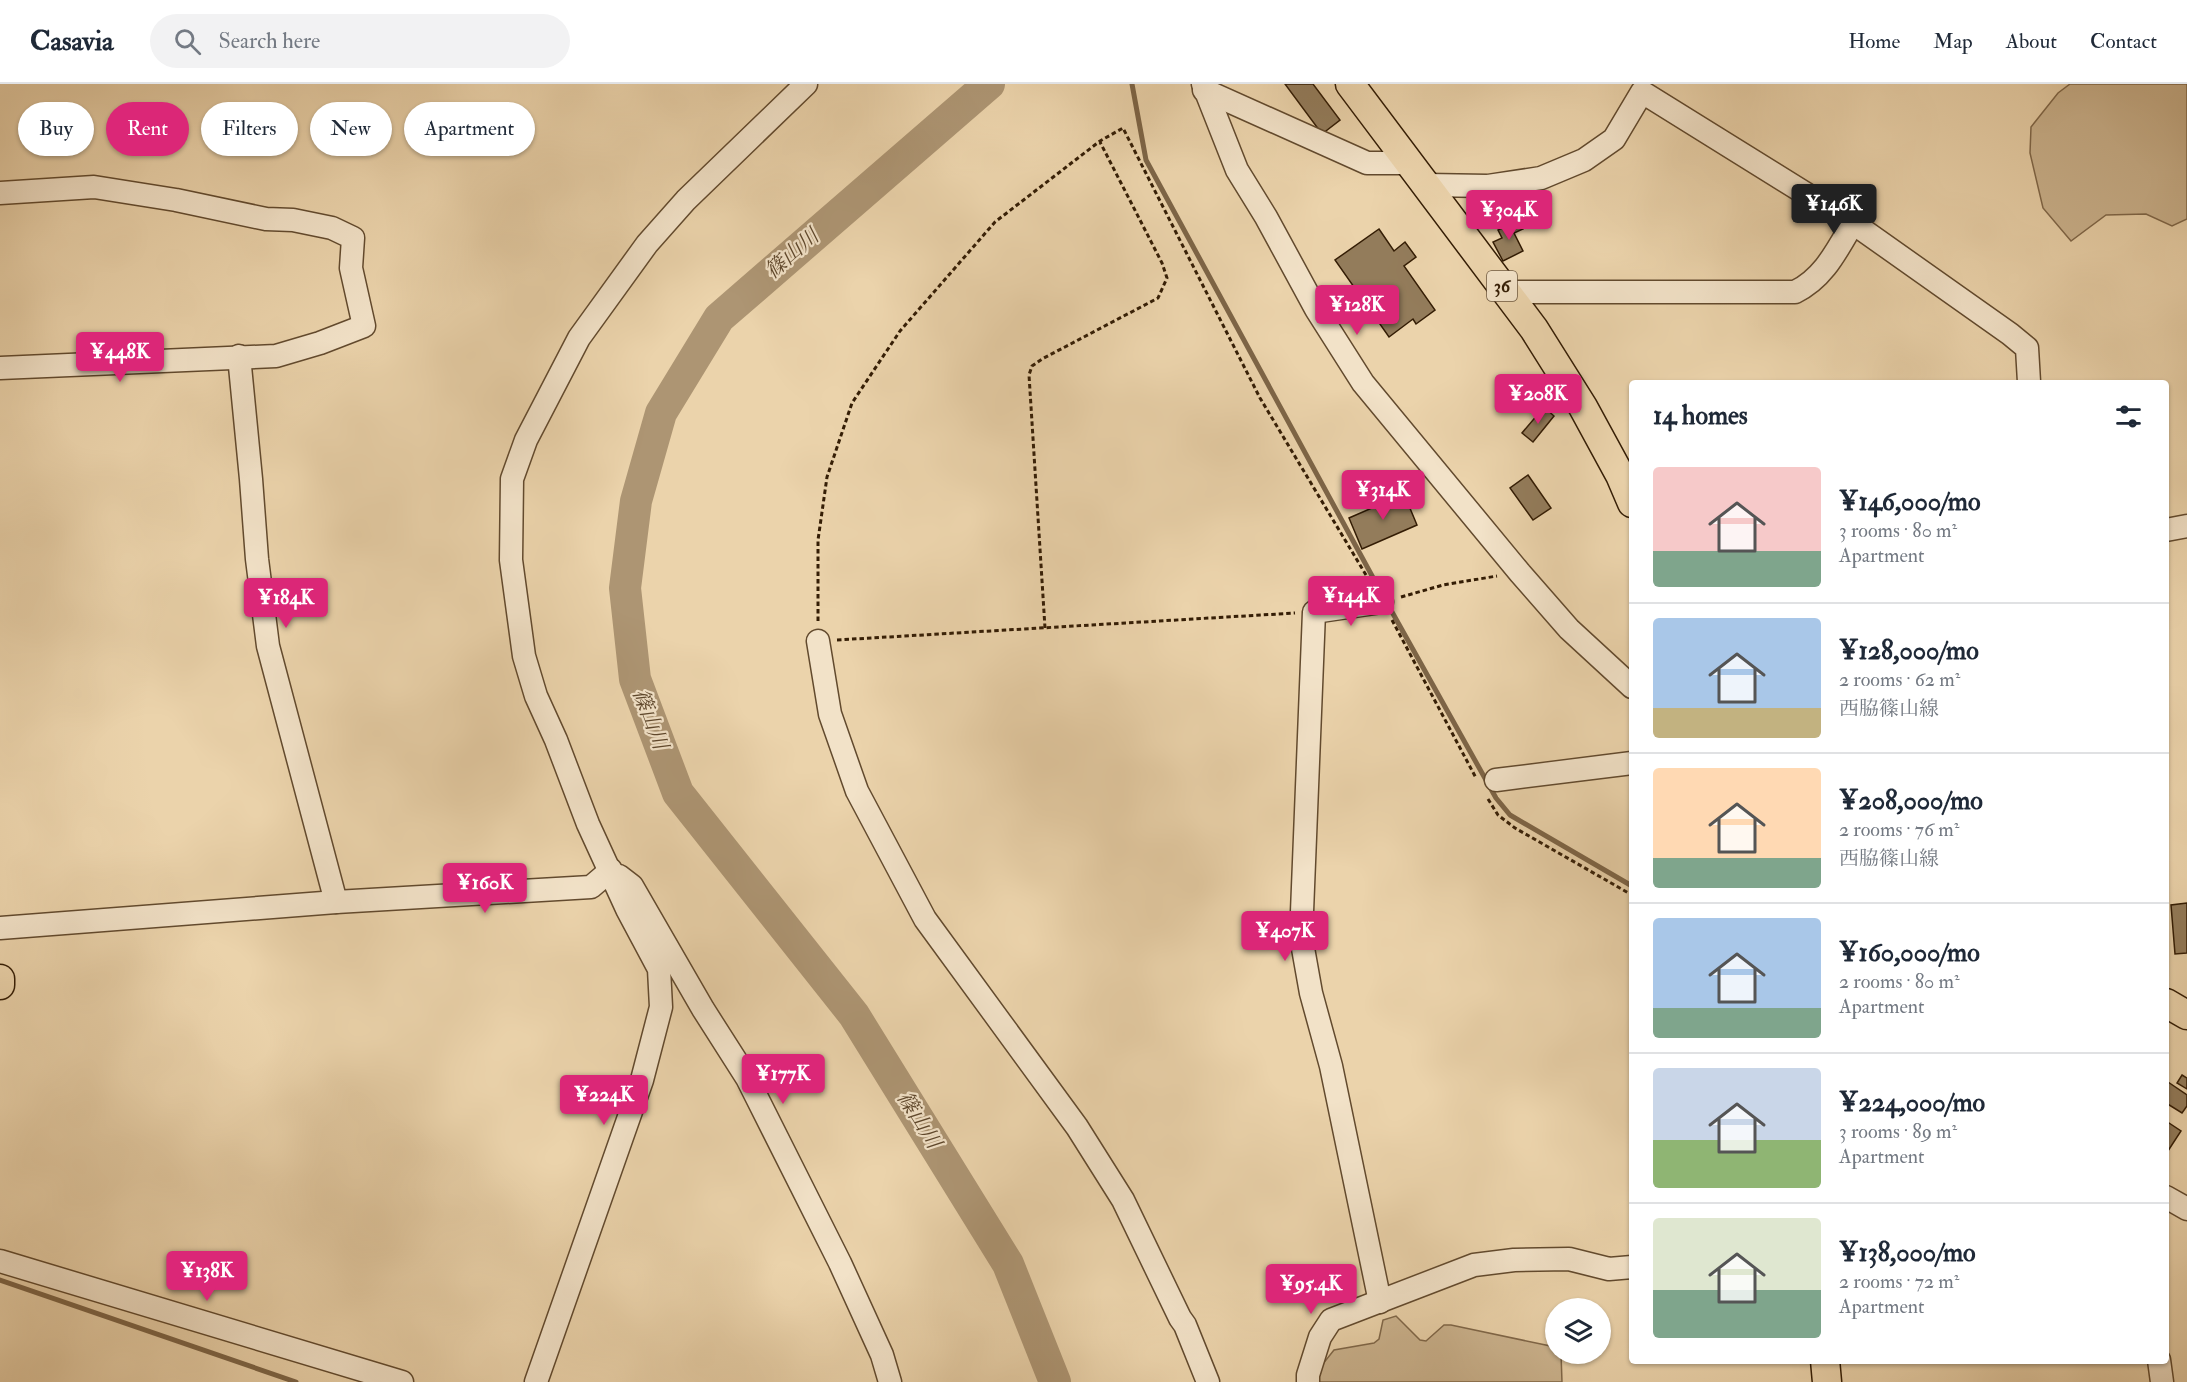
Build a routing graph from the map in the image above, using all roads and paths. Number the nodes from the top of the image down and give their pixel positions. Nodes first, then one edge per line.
1 (806, 84) edge
2 (1350, 84) edge
3 (1204, 87) edge
4 (1100, 141) junction
5 (1419, 174) junction
6 (0, 193) edge
7 (1853, 223) junction
8 (1506, 292) junction
9 (239, 356) junction
10 (0, 368) edge
11 (2029, 380) edge
12 (1629, 496) edge
13 (2187, 526) edge
14 (2169, 529) edge
15 (1520, 573) junction
16 (1382, 602) junction
17 (1314, 612) junction
18 (1045, 628) junction
19 (818, 641) junction
20 (1629, 684) edge
21 (1629, 763) edge
22 (1496, 780) dead end
23 (611, 870) junction
24 (336, 902) junction
25 (0, 928) edge
26 (0, 979) edge
27 (0, 985) edge
28 (2169, 1005) edge
29 (2187, 1015) edge
30 (2169, 1199) edge
31 (2187, 1209) edge
32 (0, 1261) edge
33 (1629, 1267) edge
34 (1380, 1302) junction
35 (1826, 1364) edge
36 (2160, 1364) edge
37 (402, 1382) edge
38 (536, 1382) edge
39 (890, 1382) edge
40 (1208, 1382) edge
41 (1308, 1382) edge
42 (1827, 1382) edge
43 (2162, 1382) edge

1 - 23 street
2 - 5 main road, 36
3 - 5 street
3 - 15 street
4 - 16 path
4 - 18 path
4 - 19 path
5 - 7 street
5 - 8 main road, 36
6 - 9 street
7 - 8 street
7 - 11 street
8 - 12 main road, 36
9 - 10 street
9 - 24 street
13 - 14 street
15 - 16 path
15 - 20 street
16 - 17 street
17 - 18 path
17 - 34 street
18 - 19 path
19 - 40 street
21 - 22 street
23 - 24 street
23 - 38 street
23 - 39 street
24 - 25 street
26 - 27 main road
28 - 29 main road
30 - 31 street
32 - 37 street
33 - 34 street
34 - 41 street
35 - 42 main road
36 - 43 street

